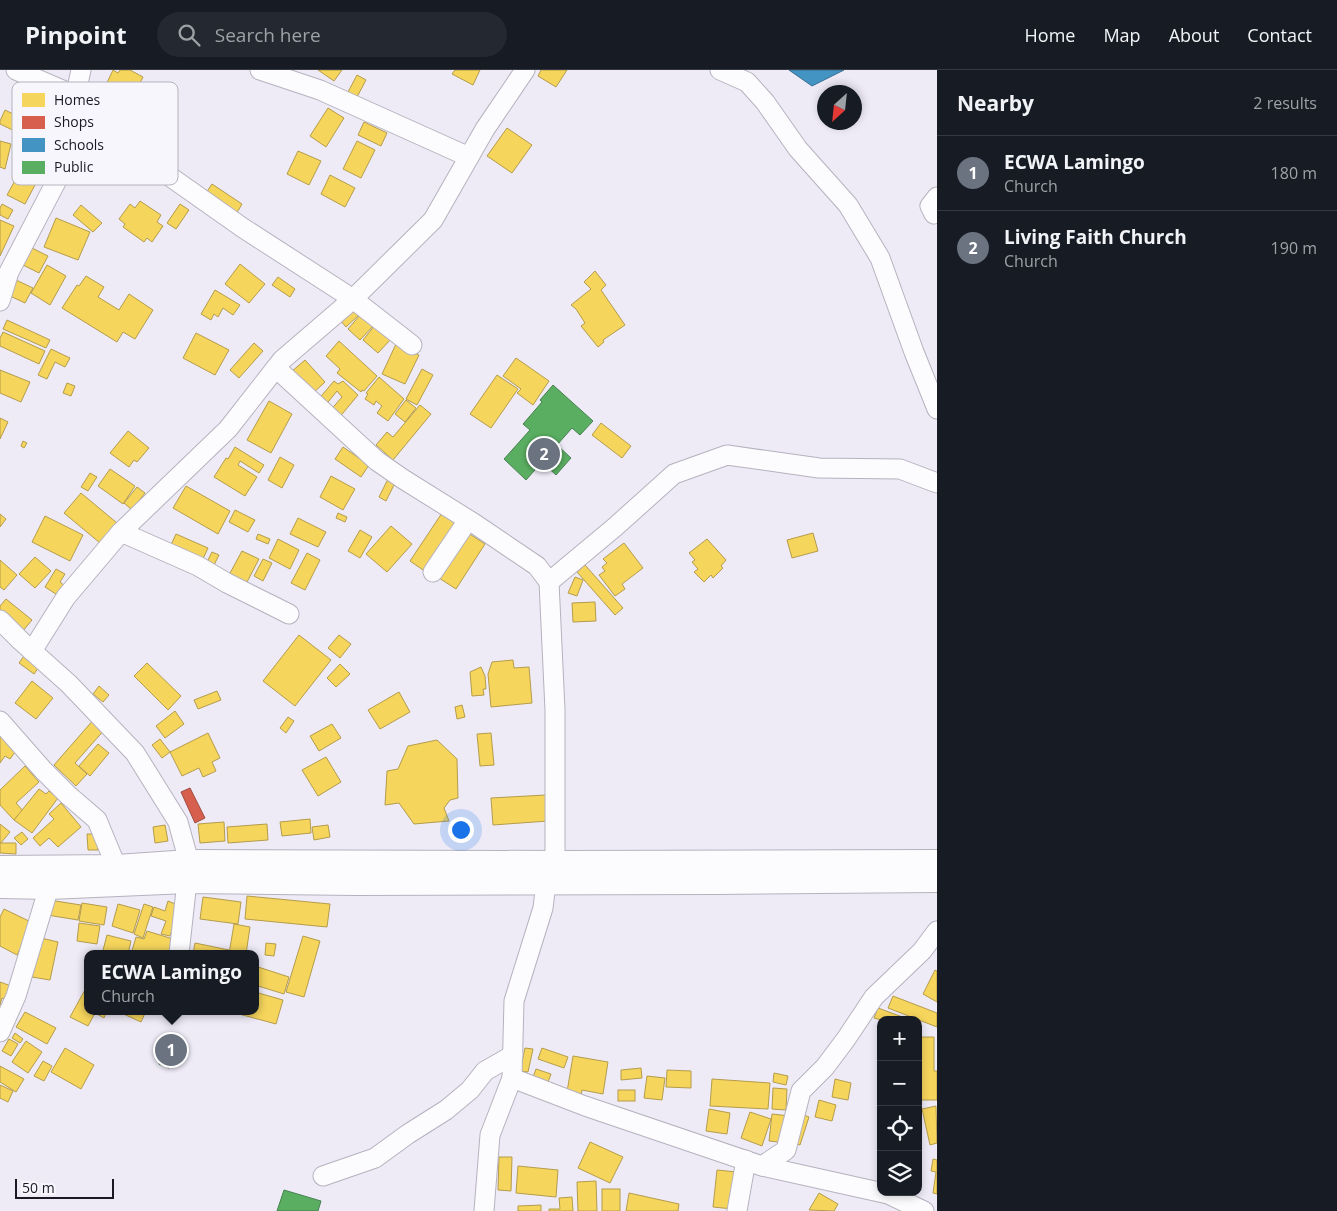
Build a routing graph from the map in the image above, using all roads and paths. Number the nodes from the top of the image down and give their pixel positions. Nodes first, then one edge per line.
1 (16, 70) edge
2 (260, 70) edge
3 (525, 70) edge
4 (720, 70) edge
5 (37, 82) edge
6 (469, 157) junction
7 (178, 180) edge
8 (55, 185) edge
9 (937, 198) edge
10 (937, 212) edge
11 (3, 281) edge
12 (353, 299) junction
13 (0, 301) edge
14 (412, 345) dead end
15 (276, 368) junction
16 (937, 409) edge
17 (937, 482) edge
18 (467, 520) junction
19 (121, 532) junction
20 (433, 572) dead end
21 (549, 582) junction
22 (288, 614) dead end
23 (0, 620) edge
24 (32, 651) junction
25 (0, 721) edge
26 (937, 862) edge
27 (3, 870) edge
28 (188, 872) junction
29 (550, 873) junction
30 (120, 876) junction
31 (937, 880) edge
32 (48, 887) junction
33 (937, 931) edge
34 (179, 950) edge
35 (0, 1032) edge
36 (513, 1055) junction
37 (512, 1078) junction
38 (754, 1163) junction
39 (323, 1176) dead end
40 (484, 1211) edge
41 (737, 1211) edge
42 (924, 1211) edge

1 - 5 street
2 - 6 street
3 - 6 street
4 - 16 street
6 - 12 street
7 - 12 street
8 - 11 street
9 - 10 street
11 - 13 street
12 - 14 street
12 - 15 street
15 - 18 street
15 - 19 street
17 - 21 street
18 - 20 street
18 - 21 street
19 - 22 street
19 - 24 street
21 - 29 street
23 - 24 street
24 - 28 street
25 - 30 street
26 - 29 main road
27 - 30 main road
27 - 32 main road
28 - 29 main road
28 - 30 main road
28 - 34 street
29 - 31 main road
29 - 36 street
30 - 32 main road
32 - 35 street
33 - 38 street
36 - 37 street
36 - 39 street
37 - 38 street
37 - 40 street
38 - 41 street
38 - 42 street

